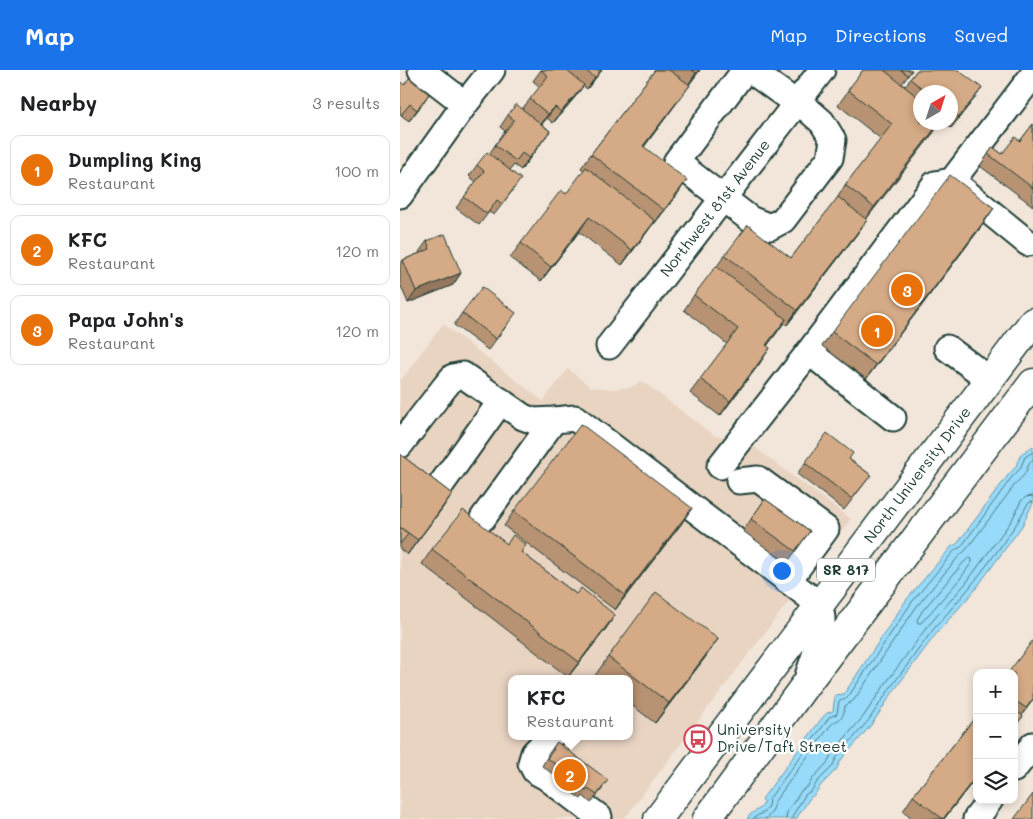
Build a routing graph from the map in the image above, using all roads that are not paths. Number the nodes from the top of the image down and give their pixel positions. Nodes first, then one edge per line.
1 (421, 70) edge
2 (492, 70) edge
3 (744, 70) edge
4 (750, 70) edge
5 (822, 70) edge
6 (1029, 88) edge
7 (797, 102) junction
8 (465, 104) junction
9 (952, 181) junction
10 (400, 195) edge
11 (722, 198) junction
12 (1028, 242) dead end
13 (1033, 322) edge
14 (609, 346) dead end
15 (947, 348) dead end
16 (809, 352) junction
17 (989, 380) junction
18 (1033, 383) edge
19 (501, 401) junction
20 (893, 418) dead end
21 (554, 420) junction
22 (400, 445) edge
23 (720, 466) dead end
24 (739, 481) dead end
25 (440, 486) edge
26 (483, 518) dead end
27 (788, 581) junction
28 (820, 605) junction
29 (804, 688) junction
30 (547, 740) edge
31 (1033, 745) edge
32 (1018, 764) edge
33 (987, 804) edge
34 (599, 817) dead end
35 (658, 819) edge
36 (707, 819) edge
37 (976, 819) edge

1 - 8 street
2 - 8 street
3 - 11 street
4 - 7 street
5 - 7 street, Northwest 81st Avenue
6 - 9 street
7 - 11 street, Northwest 81st Avenue
7 - 11 street
8 - 10 street
9 - 12 street
9 - 16 street
11 - 14 street, Northwest 81st Avenue
13 - 17 main road, North University Drive / SR 817
15 - 17 street
16 - 20 street
16 - 23 street
17 - 28 main road, North University Drive / SR 817
18 - 29 main road, SR 817
19 - 21 street
19 - 22 street
19 - 25 street
21 - 26 street
21 - 27 street
24 - 27 street
27 - 28 street
28 - 29 street
28 - 35 main road, North University Drive / SR 817
29 - 36 main road, SR 817
30 - 34 street
31 - 32 street
33 - 37 street

